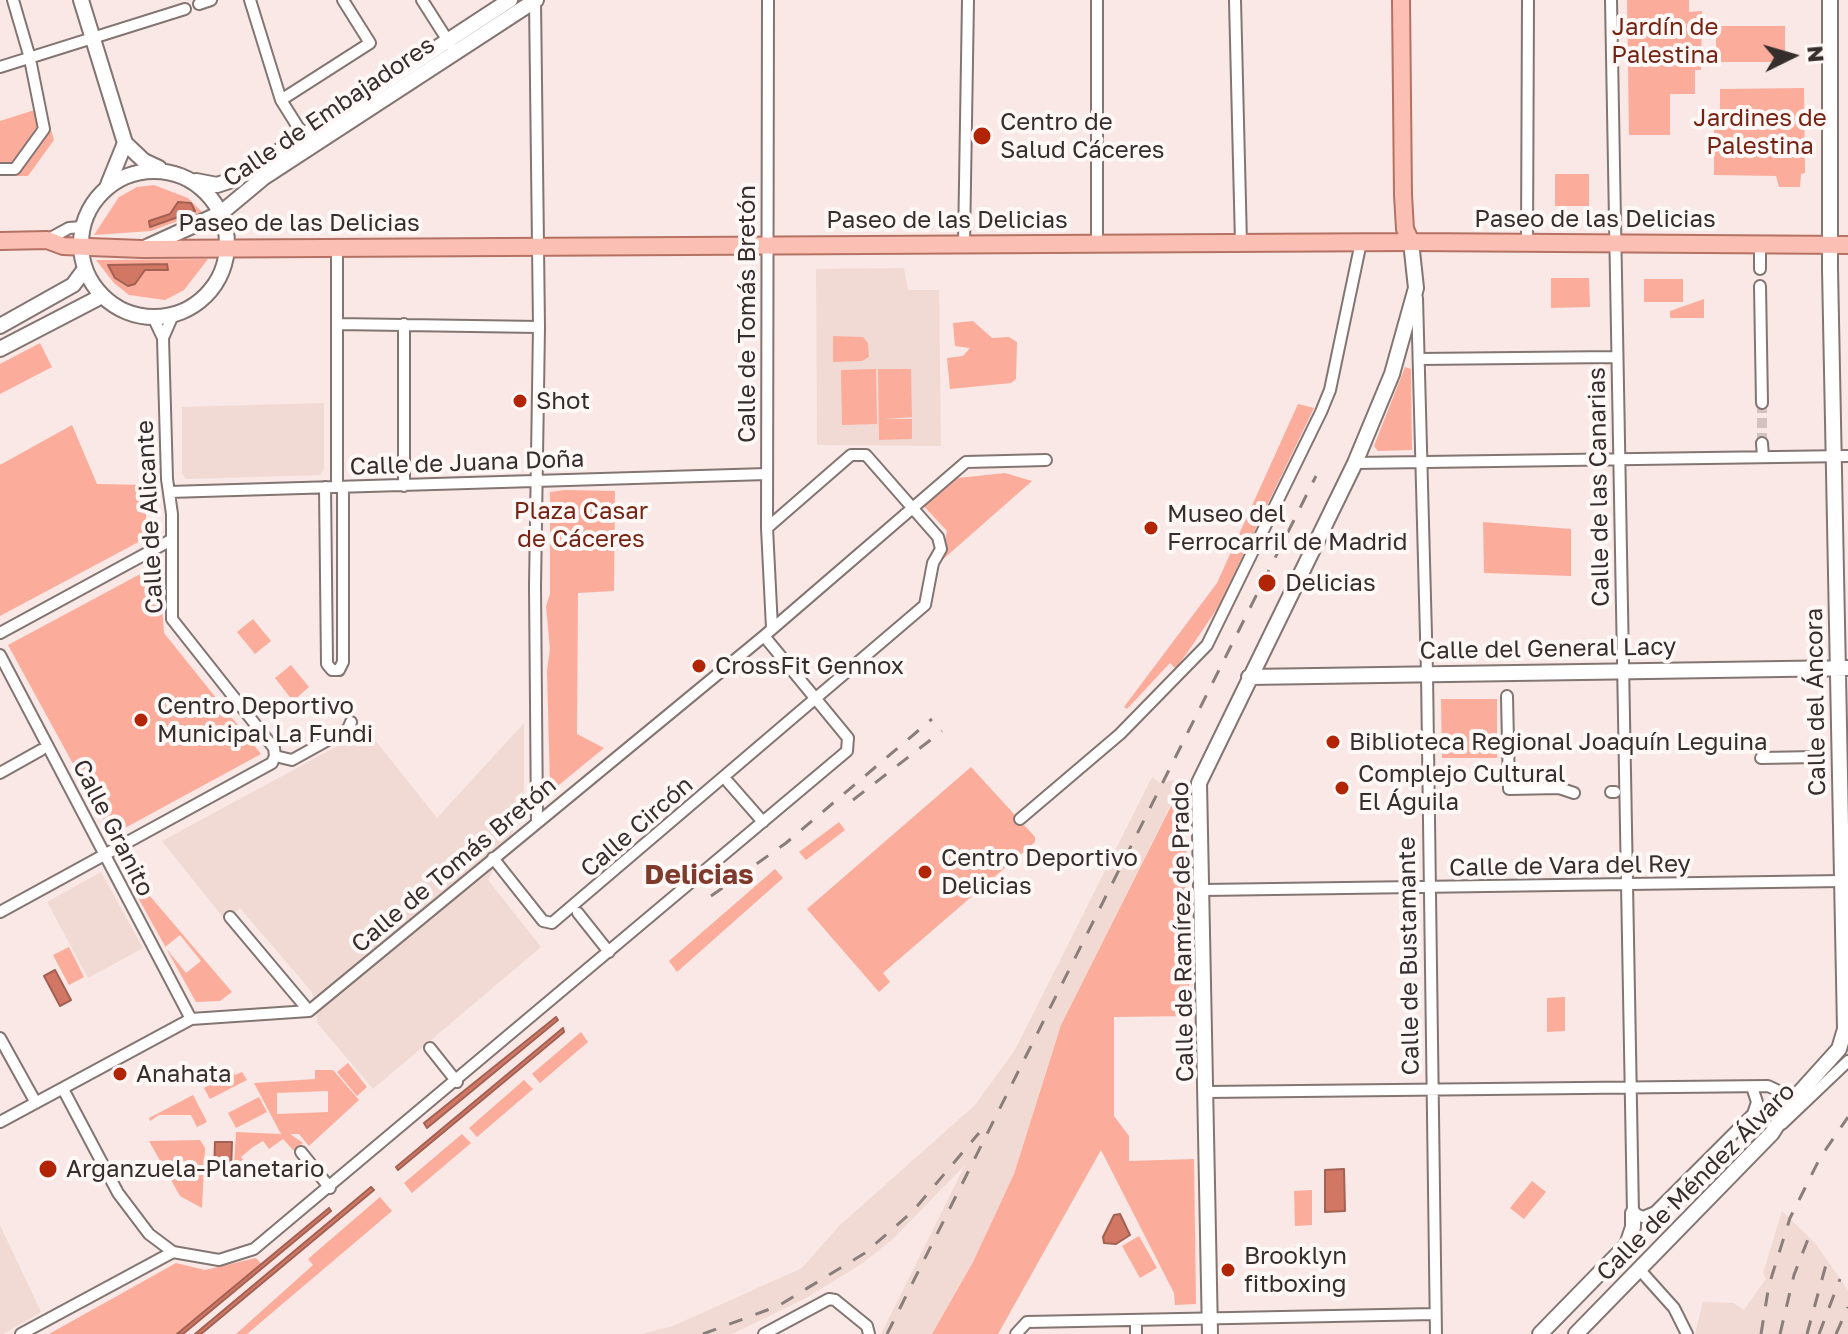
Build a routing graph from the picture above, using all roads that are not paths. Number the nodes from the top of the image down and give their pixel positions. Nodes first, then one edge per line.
1 (13, 0) edge
2 (81, 0) edge
3 (211, 0) edge
4 (250, 0) edge
5 (343, 0) edge
6 (422, 0) edge
7 (510, 0) edge
8 (536, 0) edge
9 (768, 0) edge
10 (968, 0) edge
11 (1097, 0) edge
12 (1235, 0) edge
13 (1401, 0) edge
14 (1528, 0) edge
15 (1611, 0) edge
16 (1830, 0) edge
17 (199, 4) dead end
18 (185, 9) dead end
19 (93, 39) junction
20 (452, 46) junction
21 (31, 61) junction
22 (0, 67) edge
23 (281, 100) junction
24 (303, 135) junction
25 (125, 143) junction
26 (0, 169) edge
27 (163, 170) junction
28 (192, 180) junction
29 (108, 185) junction
30 (221, 213) junction
31 (82, 227) junction
32 (47, 240) junction
33 (0, 241) edge
34 (1361, 242) junction
35 (1411, 242) junction
36 (1241, 243) junction
37 (1527, 243) junction
38 (964, 244) junction
39 (1097, 244) junction
40 (1616, 244) junction
41 (767, 245) junction
42 (1760, 245) junction
43 (1830, 245) junction
44 (1848, 245) edge
45 (538, 246) junction
46 (80, 247) junction
47 (227, 247) junction
48 (337, 247) junction
49 (142, 249) junction
50 (85, 269) junction
51 (1760, 269) dead end
52 (1760, 286) dead end
53 (1416, 288) junction
54 (102, 296) junction
55 (173, 315) junction
56 (153, 317) junction
57 (337, 324) junction
58 (404, 324) junction
59 (0, 326) edge
60 (539, 327) junction
61 (163, 338) junction
62 (0, 349) edge
63 (1616, 357) junction
64 (1419, 359) junction
65 (1762, 403) tunnel mouth
66 (1762, 443) tunnel mouth
67 (1763, 457) junction
68 (1841, 457) edge
69 (1618, 459) junction
70 (1046, 460) dead end
71 (1421, 462) junction
72 (1355, 463) junction
73 (767, 474) junction
74 (538, 482) junction
75 (404, 486) junction
76 (335, 487) junction
77 (169, 492) junction
78 (910, 507) junction
79 (767, 528) junction
80 (171, 540) junction
81 (768, 632) junction
82 (0, 633) edge
83 (0, 655) edge
84 (1843, 668) edge
85 (1623, 670) junction
86 (1427, 673) junction
87 (1249, 677) junction
88 (1507, 696) dead end
89 (815, 699) junction
90 (351, 722) dead end
91 (41, 750) dead end
92 (275, 756) junction
93 (1817, 757) dead end
94 (1761, 758) dead end
95 (0, 773) edge
96 (728, 782) dead end
97 (1574, 793) dead end
98 (1020, 819) dead end
99 (537, 822) junction
100 (763, 822) junction
101 (107, 854) junction
102 (493, 858) junction
103 (1842, 881) junction
104 (1627, 885) junction
105 (1430, 888) junction
106 (1203, 890) junction
107 (0, 912) edge
108 (578, 913) dead end
109 (230, 917) dead end
110 (609, 952) junction
111 (309, 1011) junction
112 (191, 1019) junction
113 (0, 1038) edge
114 (430, 1048) dead end
115 (1848, 1061) edge
116 (457, 1082) junction
117 (1630, 1086) junction
118 (1752, 1087) junction
119 (63, 1089) junction
120 (1433, 1089) junction
121 (1207, 1092) junction
122 (36, 1103) junction
123 (1787, 1108) junction
124 (0, 1122) edge
125 (1772, 1133) junction
126 (301, 1152) dead end
127 (330, 1188) junction
128 (1633, 1213) junction
129 (173, 1252) junction
130 (1639, 1269) junction
131 (1435, 1314) junction
132 (1209, 1316) junction
133 (1136, 1320) junction
134 (21, 1334) edge
135 (764, 1334) edge
136 (869, 1334) edge
137 (1016, 1334) edge
138 (1136, 1334) edge
139 (1210, 1334) edge
140 (1436, 1334) edge
141 (1540, 1334) edge
142 (1576, 1334) edge
143 (1687, 1334) edge

1 - 21 street
2 - 19 main road
3 - 17 street
4 - 23 street
5 - 23 street
6 - 20 street
7 - 20 main road, Calle de Embajadores
8 - 20 main road, Calle de Embajadores
8 - 45 street
9 - 41 street, Calle de Tomás Bretón
10 - 38 street
11 - 39 street
12 - 36 street
13 - 35 main road
14 - 37 street
15 - 40 street, Calle de las Canarias
16 - 43 main road, Calle del Áncora
18 - 19 street
19 - 21 street
19 - 25 main road
20 - 24 main road, Calle de Embajadores
20 - 30 main road, Calle de Embajadores
21 - 22 street
21 - 26 street
23 - 24 street
24 - 28 main road, Calle de Embajadores
25 - 27 main road
25 - 29 main road
27 - 28 main road
27 - 29 main road
28 - 30 main road
29 - 31 main road
30 - 47 main road
30 - 49 main road, Calle de Embajadores
31 - 32 street, Paseo de las Delicias
31 - 46 main road
32 - 33 main road, Paseo de las Delicias
32 - 46 main road, Paseo de las Delicias
34 - 35 main road, Paseo de las Delicias
34 - 36 main road, Paseo de las Delicias
34 - 98 street
35 - 37 main road, Paseo de las Delicias
35 - 53 main road, Calle de Bustamante
36 - 39 main road, Paseo de las Delicias
37 - 40 main road, Paseo de las Delicias
38 - 39 main road, Paseo de las Delicias
38 - 41 main road, Paseo de las Delicias
40 - 42 main road, Paseo de las Delicias
40 - 63 street, Calle de las Canarias
41 - 45 main road, Paseo de las Delicias
41 - 73 street, Calle de Tomás Bretón
42 - 43 main road, Paseo de las Delicias
42 - 51 street
43 - 44 main road, Paseo de las Delicias
43 - 68 main road, Calle del Áncora
45 - 48 main road, Paseo de las Delicias
45 - 60 street
46 - 49 main road, Paseo de las Delicias
46 - 50 main road
47 - 48 main road, Paseo de las Delicias
47 - 49 main road, Paseo de las Delicias
47 - 55 main road
48 - 57 street
50 - 54 main road
50 - 59 main road
52 - 65 street
53 - 64 street, Calle de Bustamante
53 - 72 main road, Calle de Ramírez de Prado
54 - 56 main road
54 - 62 main road
55 - 56 main road
55 - 61 street, Calle de Alicante
56 - 61 street, Calle de Alicante
57 - 58 street
57 - 76 street
58 - 60 street
58 - 75 street
60 - 74 street
61 - 77 street, Calle de Alicante
63 - 64 street
63 - 69 street, Calle de las Canarias
64 - 71 street, Calle de Bustamante
66 - 67 street
67 - 68 street
67 - 69 street
68 - 84 main road, Calle del Áncora
69 - 71 street
69 - 85 street, Calle de las Canarias
70 - 78 street, Calle de Tomás Bretón
71 - 72 street
71 - 86 street, Calle de Bustamante
72 - 87 main road, Calle de Ramírez de Prado
73 - 74 street, Calle de Juana Doña
73 - 79 street, Calle de Tomás Bretón
74 - 75 street, Calle de Juana Doña
74 - 99 street
75 - 76 street, Calle de Juana Doña
76 - 76 street
76 - 77 street, Calle de Juana Doña
77 - 80 street, Calle de Alicante
78 - 79 street
78 - 81 street, Calle de Tomás Bretón
78 - 89 street
79 - 81 street, Calle de Tomás Bretón
80 - 82 street
80 - 92 street, Calle de Alicante
81 - 89 street
81 - 99 street, Calle de Tomás Bretón
83 - 101 street, Calle Granito
84 - 85 main road, Calle del General Lacy
84 - 103 main road, Calle del Áncora
85 - 86 main road, Calle del General Lacy
85 - 104 street, Calle de las Canarias
86 - 87 main road, Calle del General Lacy
86 - 105 street, Calle de Bustamante
87 - 106 main road, Calle de Ramírez de Prado
88 - 97 street
89 - 100 street
89 - 102 street, Calle Circón
90 - 92 street
91 - 95 street
92 - 101 street
93 - 94 street
96 - 100 street
99 - 102 street, Calle de Tomás Bretón
100 - 110 street
101 - 107 street
101 - 112 street, Calle Granito
102 - 111 street, Calle de Tomás Bretón
103 - 104 street, Calle de Vara del Rey
103 - 123 main road, Calle del Áncora
104 - 105 street, Calle de Vara del Rey
104 - 117 street, Calle de las Canarias
105 - 106 street, Calle de Vara del Rey
105 - 120 street, Calle de Bustamante
106 - 121 main road, Calle de Ramírez de Prado
108 - 110 street, Calle Circón
109 - 111 street
110 - 116 street
111 - 112 street
112 - 119 street
113 - 122 street
114 - 116 street
115 - 125 street, Calle de Méndez Álvaro
116 - 127 street
117 - 118 street
117 - 120 street
117 - 128 street, Calle de las Canarias
118 - 123 street
118 - 128 street, Calle de Méndez Álvaro
119 - 122 street
119 - 129 street
120 - 121 street
120 - 131 street, Calle de Bustamante
121 - 132 main road, Calle de Ramírez de Prado
122 - 124 street
123 - 125 main road, Calle del Áncora
125 - 130 main road, Calle de Méndez Álvaro
126 - 127 street
127 - 129 street
128 - 141 main road, Calle de Méndez Álvaro
129 - 134 street
130 - 142 main road, Calle de Méndez Álvaro
130 - 143 street
131 - 132 street
131 - 140 street, Calle de Bustamante
132 - 133 street
132 - 139 main road, Calle de Ramírez de Prado
133 - 137 street
133 - 138 street
135 - 136 street

